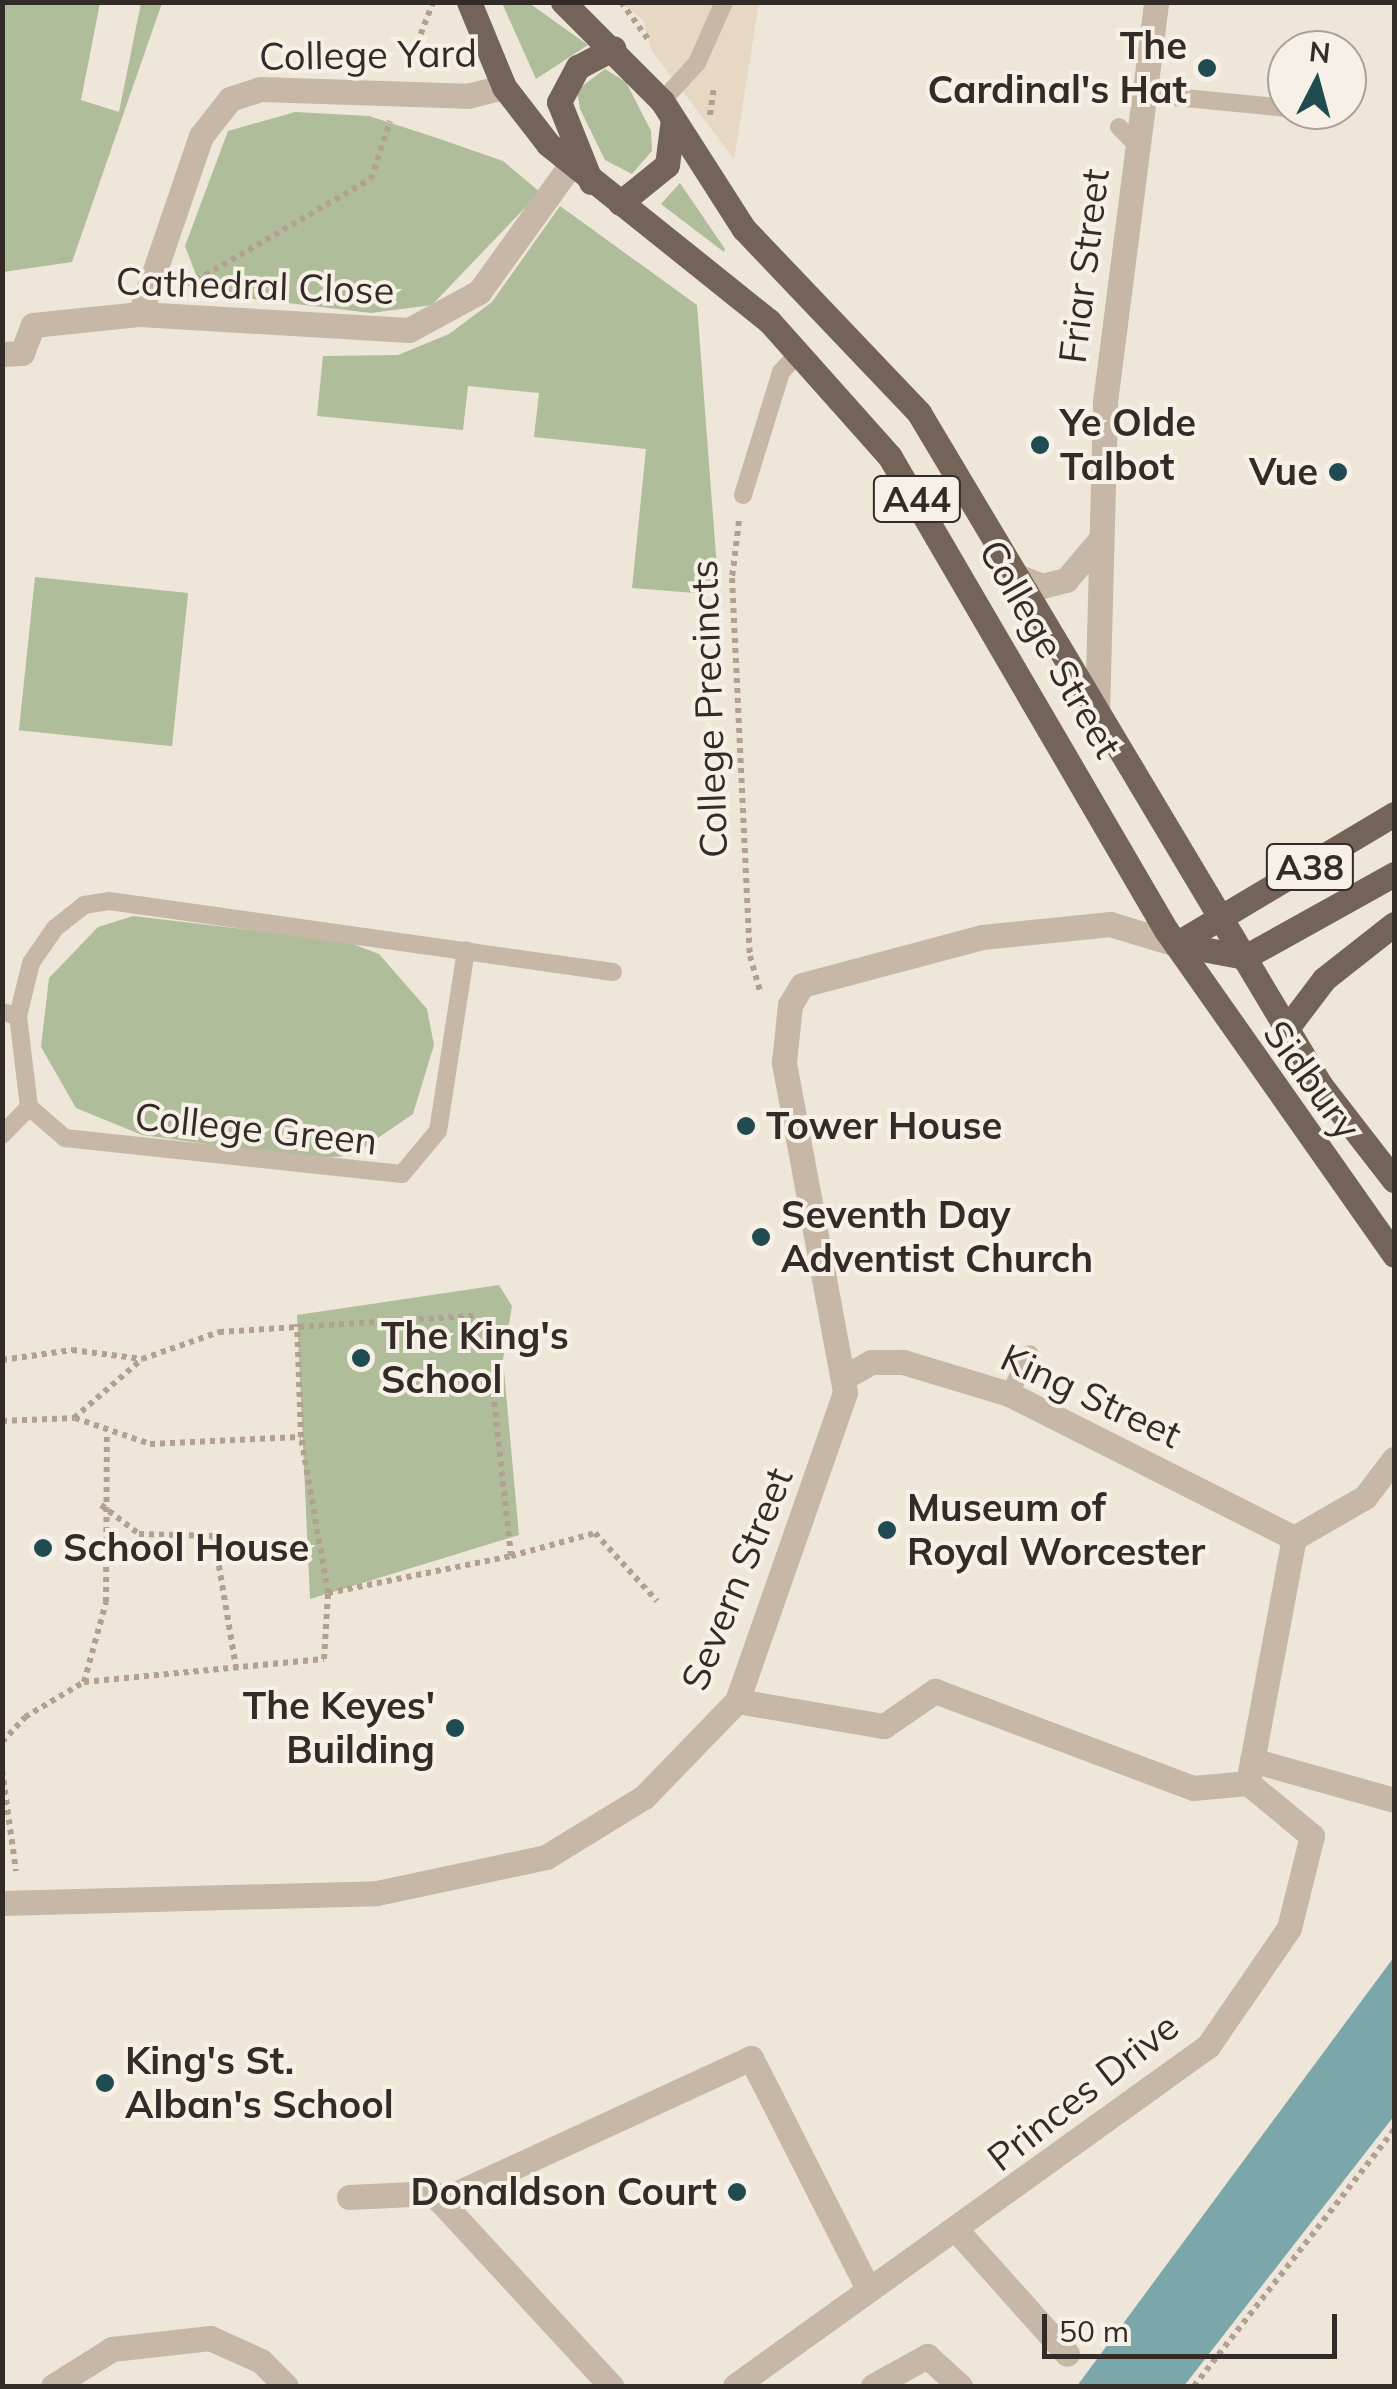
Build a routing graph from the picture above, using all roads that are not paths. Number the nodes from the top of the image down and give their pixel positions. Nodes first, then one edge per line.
1 (469, 2) edge
2 (563, 2) edge
3 (724, 2) edge
4 (1156, 2) edge
5 (613, 48) junction
6 (504, 87) junction
7 (1144, 94) junction
8 (1267, 106) edge
9 (667, 110) junction
10 (1119, 127) dead end
11 (1138, 146) junction
12 (581, 174) junction
13 (620, 203) junction
14 (140, 314) junction
15 (799, 353) junction
16 (2, 354) edge
17 (743, 495) road end
18 (1100, 540) junction
19 (1016, 576) junction
20 (1097, 714) junction
21 (1394, 814) edge
22 (1394, 874) edge
23 (1225, 917) junction
24 (1394, 924) edge
25 (1176, 944) junction
26 (466, 950) junction
27 (1245, 956) junction
28 (612, 972) dead end
29 (10, 1014) edge
30 (1286, 1028) junction
31 (28, 1107) junction
32 (2, 1135) edge
33 (1394, 1180) edge
34 (1394, 1256) edge
35 (1030, 1354) dead end
36 (848, 1375) junction
37 (1008, 1394) junction
38 (1394, 1459) edge
39 (1294, 1538) junction
40 (737, 1701) junction
41 (1250, 1772) junction
42 (1394, 1800) edge
43 (10, 1902) edge
44 (349, 2197) dead end
45 (437, 2197) junction
46 (959, 2234) junction
47 (867, 2286) junction
48 (1067, 2354) dead end
49 (951, 2384) edge
50 (52, 2386) edge
51 (286, 2386) edge
52 (611, 2386) edge
53 (735, 2386) edge
54 (873, 2386) edge

1 - 6 main road, A44
2 - 5 main road, A44
3 - 9 lane
4 - 7 street, Friar Street
5 - 9 main road, A44
5 - 12 main road
6 - 12 main road, College Street / A44
6 - 14 street, College Yard
7 - 8 lane
7 - 11 street, Friar Street
9 - 13 main road
9 - 19 main road, College Street / A44
10 - 11 lane
11 - 18 street, Friar Street
12 - 13 main road, College Street / A44
12 - 14 street, Cathedral Close
13 - 15 main road, College Street / A44
14 - 16 street, Cathedral Close
15 - 17 lane
15 - 25 main road, College Street / A44
18 - 19 street
18 - 20 street, Friar Street
19 - 20 main road, College Street / A44
20 - 23 main road, College Street / A44
21 - 23 main road, A38
22 - 27 main road, A38
23 - 25 main road, A38
23 - 27 main road, Sidbury / A44
24 - 30 main road, A38
25 - 27 main road
25 - 34 main road, Sidbury / A44
25 - 36 street
26 - 28 lane
26 - 29 lane
26 - 31 lane, College Green
27 - 30 main road, Sidbury / A44
29 - 31 lane
30 - 33 main road, Sidbury / A44
31 - 32 lane
35 - 37 lane
36 - 37 street, King Street
36 - 40 street, Severn Street
37 - 39 street, King Street
38 - 39 street
39 - 41 street
40 - 41 street
40 - 43 street, Severn Street
41 - 42 street
41 - 46 street, Princes Drive
44 - 45 street
45 - 47 street
45 - 52 street
46 - 47 street, Princes Drive
46 - 48 street
47 - 53 street, Princes Drive
49 - 54 street
50 - 51 street

